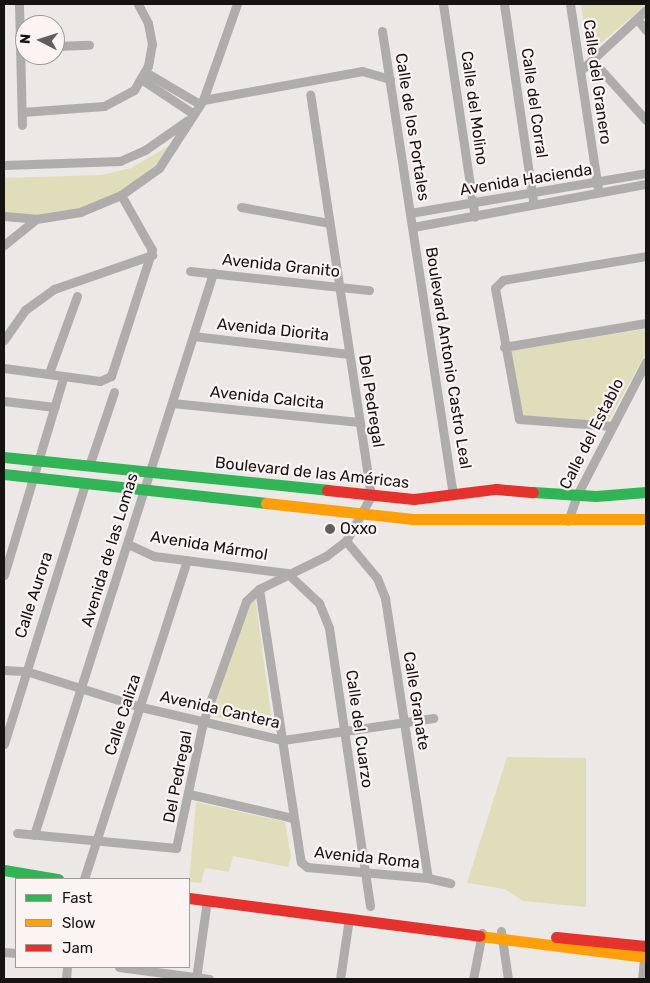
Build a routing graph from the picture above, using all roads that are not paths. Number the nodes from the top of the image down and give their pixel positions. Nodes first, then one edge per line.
1 (138, 4) edge
2 (237, 4) edge
3 (444, 4) edge
4 (504, 4) edge
5 (570, 4) edge
6 (646, 10) edge
7 (637, 19) junction
8 (646, 30) edge
9 (382, 31) dead end
10 (89, 45) dead end
11 (65, 46) edge
12 (592, 60) junction
13 (22, 65) edge
14 (581, 70) junction
15 (143, 76) junction
16 (390, 79) junction
17 (310, 95) dead end
18 (200, 102) junction
19 (22, 112) junction
20 (190, 116) junction
21 (646, 120) edge
22 (22, 125) dead end
23 (4, 165) edge
24 (646, 173) edge
25 (597, 184) junction
26 (646, 184) edge
27 (532, 194) junction
28 (599, 194) junction
29 (121, 195) junction
30 (473, 203) junction
31 (241, 207) dead end
32 (534, 207) junction
33 (410, 213) junction
34 (4, 216) edge
35 (474, 217) junction
36 (36, 220) junction
37 (329, 222) junction
38 (413, 227) junction
39 (4, 245) edge
40 (152, 255) junction
41 (646, 256) edge
42 (190, 271) dead end
43 (213, 273) junction
44 (338, 287) junction
45 (369, 290) dead end
46 (77, 296) dead end
47 (646, 323) edge
48 (193, 336) junction
49 (4, 340) edge
50 (504, 347) junction
51 (349, 354) junction
52 (646, 362) edge
53 (4, 368) edge
54 (49, 373) junction
55 (62, 382) dead end
56 (114, 392) dead end
57 (4, 401) edge
58 (172, 403) junction
59 (55, 407) junction
60 (359, 422) junction
61 (612, 426) junction
62 (4, 457) edge
63 (38, 461) junction
64 (89, 466) junction
65 (149, 473) junction
66 (4, 474) edge
67 (34, 478) junction
68 (85, 484) junction
69 (143, 491) junction
70 (646, 492) edge
71 (453, 493) junction
72 (371, 496) junction
73 (577, 496) junction
74 (414, 499) junction
75 (363, 515) junction
76 (413, 519) junction
77 (646, 519) edge
78 (568, 521) junction
79 (346, 541) junction
80 (128, 544) junction
81 (188, 560) junction
82 (287, 573) junction
83 (4, 575) edge
84 (258, 589) junction
85 (4, 670) edge
86 (26, 672) junction
87 (82, 689) junction
88 (141, 707) junction
89 (433, 718) dead end
90 (203, 722) junction
91 (404, 722) junction
92 (343, 731) junction
93 (283, 740) junction
94 (4, 744) edge
95 (188, 794) junction
96 (293, 818) junction
97 (17, 832) dead end
98 (34, 835) junction
99 (98, 842) junction
100 (4, 870) edge
101 (365, 873) junction
102 (52, 878) edge
103 (84, 878) edge
104 (428, 878) junction
105 (450, 884) dead end
106 (190, 898) edge
107 (207, 900) junction
108 (370, 906) dead end
109 (349, 918) junction
110 (493, 934) junction
111 (646, 951) edge
112 (125, 968) edge
113 (196, 979) edge
114 (209, 979) edge
115 (340, 979) edge
116 (474, 979) edge
117 (508, 979) edge
118 (642, 979) edge

1 - 15 street
2 - 18 street
3 - 30 street, Calle del Molino
4 - 27 street, Calle del Corral
5 - 14 street, Calle del Granero
6 - 7 street
7 - 8 street
7 - 12 street
9 - 16 street, Calle de los Portales
10 - 11 street
12 - 14 street
12 - 21 street
13 - 19 street
14 - 25 street, Calle del Granero
15 - 18 street
15 - 19 street
15 - 20 street
16 - 18 street
16 - 33 street, Calle de los Portales
17 - 37 street, Del Pedregal
18 - 20 street
19 - 22 street
20 - 23 street
20 - 29 street
24 - 25 street, Avenida Hacienda
25 - 27 street, Avenida Hacienda
25 - 28 street, Calle del Granero
26 - 28 street, Avenida Hacienda
27 - 30 street, Avenida Hacienda
27 - 32 street, Calle del Corral
28 - 32 street, Avenida Hacienda
29 - 36 street
29 - 40 street
30 - 33 street, Avenida Hacienda
30 - 35 street, Calle del Molino
31 - 37 street
32 - 35 street, Avenida Hacienda
33 - 38 street, Calle de los Portales
34 - 36 street
35 - 38 street, Avenida Hacienda
36 - 39 street
37 - 44 street, Del Pedregal
38 - 71 street, Boulevard Antonio Castro Leal
40 - 49 street
40 - 54 street
41 - 50 street
42 - 43 street, Avenida Granito
43 - 44 street, Avenida Granito
43 - 48 street, Avenida de las Lomas
44 - 45 street, Avenida Granito
44 - 51 street, Del Pedregal
46 - 54 street
47 - 50 street
48 - 51 street, Avenida Diorita
48 - 58 street, Avenida de las Lomas
50 - 61 street
51 - 60 street, Del Pedregal
52 - 61 street, Calle del Establo
53 - 54 street
55 - 59 street
56 - 64 street
57 - 59 street
58 - 60 street, Avenida Calcita
58 - 65 street, Avenida de las Lomas
59 - 63 street
60 - 72 street, Del Pedregal
61 - 73 street, Calle del Establo
62 - 63 main road, Boulevard de las Américas
63 - 64 main road, Boulevard de las Américas
63 - 67 street
64 - 65 main road, Boulevard de las Américas
65 - 69 street, Avenida de las Lomas
65 - 72 main road, Boulevard de las Américas
66 - 67 main road
67 - 68 main road
67 - 83 street
68 - 69 main road
68 - 86 street, Calle Aurora
69 - 75 main road
69 - 80 street, Avenida de las Lomas
70 - 73 main road, Boulevard de las Américas
71 - 73 main road, Boulevard de las Américas
71 - 74 main road, Boulevard de las Américas
72 - 74 main road, Boulevard de las Américas
72 - 75 street, Del Pedregal
73 - 78 street, Calle del Establo
74 - 76 main road
75 - 76 main road
75 - 79 street, Del Pedregal
76 - 78 main road
77 - 78 main road
79 - 82 street, Del Pedregal
79 - 91 street, Calle Granate
80 - 81 street, Avenida Mármol
80 - 87 street, Avenida de las Lomas
81 - 82 street, Avenida Mármol
81 - 88 street, Calle Caliza
82 - 84 street, Del Pedregal
82 - 92 street, Calle del Cuarzo
84 - 90 street, Del Pedregal
84 - 93 street
85 - 86 street, Avenida Cantera
86 - 87 street, Avenida Cantera
86 - 94 street, Calle Aurora
87 - 88 street, Avenida Cantera
87 - 98 street, Avenida de las Lomas
88 - 90 street, Avenida Cantera
88 - 99 street, Calle Caliza
89 - 91 street, Avenida Cantera
90 - 93 street, Avenida Cantera
90 - 95 street, Del Pedregal
91 - 92 street, Avenida Cantera
91 - 104 street, Calle Granate
92 - 93 street, Avenida Cantera
92 - 101 street, Calle del Cuarzo
93 - 96 street
95 - 96 street
95 - 99 street, Del Pedregal
96 - 101 street, Avenida Roma
97 - 98 street
98 - 99 street
99 - 103 street, Calle Caliza
100 - 102 main road
101 - 104 street, Avenida Roma
101 - 108 street, Calle del Cuarzo
104 - 105 street, Avenida Roma
106 - 107 main road
107 - 109 main road
107 - 113 street
109 - 110 main road
109 - 115 street
110 - 111 main road
110 - 116 street
110 - 117 street
111 - 118 street
112 - 113 street
113 - 114 street

